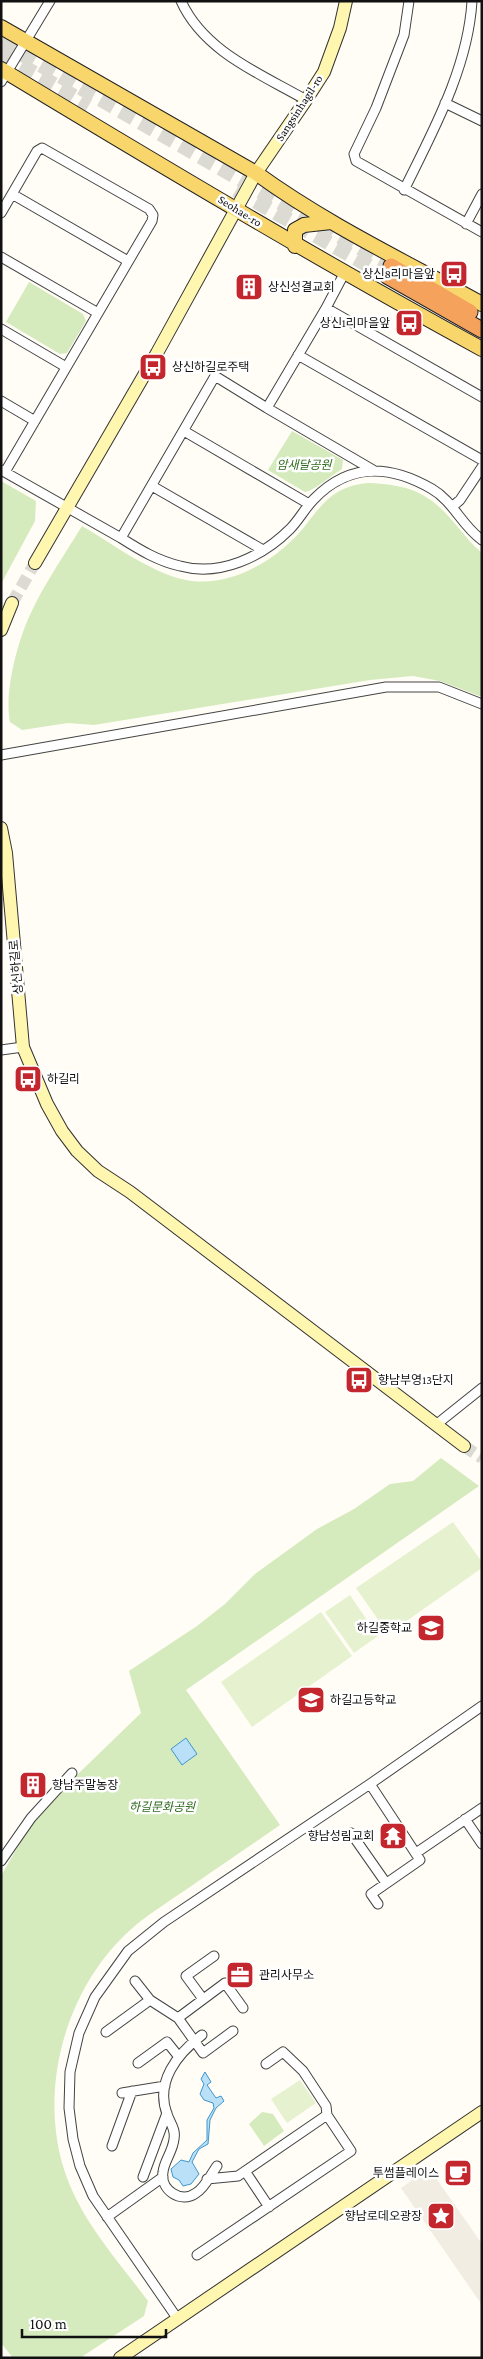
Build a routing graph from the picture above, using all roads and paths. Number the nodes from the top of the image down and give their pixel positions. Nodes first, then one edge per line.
1 (50, 1) edge
2 (181, 1) edge
3 (346, 1) edge
4 (409, 1) edge
5 (472, 1) edge
6 (1, 27) edge
7 (26, 41) junction
8 (3, 74) edge
9 (306, 100) junction
10 (446, 103) junction
11 (482, 122) edge
12 (256, 173) junction
13 (404, 190) junction
14 (12, 194) junction
15 (482, 194) edge
16 (236, 208) junction
17 (1, 213) edge
18 (331, 222) junction
19 (466, 224) junction
20 (482, 232) edge
21 (295, 246) junction
22 (1, 257) edge
23 (128, 261) junction
24 (345, 272) junction
25 (482, 304) edge
26 (326, 308) junction
27 (98, 313) junction
28 (482, 319) edge
29 (1, 330) edge
30 (482, 330) edge
31 (482, 349) edge
32 (298, 355) junction
33 (66, 368) junction
34 (482, 397) edge
35 (1, 401) edge
36 (267, 408) junction
37 (35, 421) junction
38 (184, 431) junction
39 (482, 460) edge
40 (482, 467) edge
41 (3, 471) edge
42 (376, 471) junction
43 (152, 486) junction
44 (309, 504) junction
45 (452, 507) junction
46 (66, 508) junction
47 (122, 538) junction
48 (482, 540) edge
49 (263, 550) junction
50 (35, 563) tunnel mouth
51 (12, 604) tunnel mouth
52 (1, 630) edge
53 (482, 704) edge
54 (1, 755) edge
55 (1, 828) edge
56 (4, 854) edge
57 (23, 1047) junction
58 (1, 1050) edge
59 (482, 1388) edge
60 (437, 1424) junction
61 (464, 1446) tunnel mouth
62 (482, 1706) edge
63 (72, 1773) dead end
64 (370, 1784) junction
65 (482, 1808) edge
66 (465, 1819) junction
67 (351, 1833) dead end
68 (480, 1837) edge
69 (416, 1853) junction
70 (1, 1861) edge
71 (386, 1883) junction
72 (378, 1904) dead end
73 (214, 1956) dead end
74 (135, 1981) dead end
75 (203, 1999) junction
76 (150, 2000) junction
77 (243, 2008) dead end
78 (178, 2018) junction
79 (233, 2031) dead end
80 (106, 2032) dead end
81 (198, 2038) junction
82 (178, 2057) junction
83 (138, 2063) dead end
84 (266, 2064) dead end
85 (165, 2086) junction
86 (132, 2091) junction
87 (122, 2093) dead end
88 (482, 2112) edge
89 (167, 2113) junction
90 (327, 2115) junction
91 (112, 2146) dead end
92 (217, 2166) dead end
93 (245, 2171) junction
94 (143, 2177) dead end
95 (163, 2177) junction
96 (207, 2179) junction
97 (269, 2207) junction
98 (107, 2217) junction
99 (198, 2255) dead end
100 (177, 2318) junction
101 (120, 2358) edge

1 - 7 street
2 - 9 street
3 - 9 street, Sangsinhagil-ro
4 - 13 street
5 - 10 street
6 - 7 main road
7 - 8 street
7 - 12 main road
8 - 16 main road, Seohae-ro
9 - 12 street, Sangsinhagil-ro
10 - 11 street
10 - 13 street
12 - 16 street, Sangsinhagil-ro
12 - 18 main road
13 - 19 street
14 - 17 street
14 - 23 street
14 - 23 street
15 - 19 street
16 - 21 main road, Seohae-ro
16 - 46 street, Sangsinhagil-ro
18 - 21 main road
18 - 25 main road
19 - 20 street
21 - 24 main road, Seohae-ro
22 - 27 street
23 - 27 street
24 - 26 street
24 - 31 main road, Seohae-ro
26 - 32 street
26 - 34 street
27 - 33 street
28 - 30 highway
29 - 33 street
32 - 36 street
32 - 39 street
33 - 37 street
35 - 37 street
36 - 38 street
36 - 42 street
37 - 41 street
38 - 43 street
38 - 44 street
40 - 45 street
41 - 46 street
42 - 44 street
42 - 45 street
43 - 47 street
43 - 49 street
44 - 49 street
45 - 48 street
46 - 47 street
46 - 50 street, Sangsinhagil-ro
47 - 49 street
51 - 52 street
53 - 54 street
55 - 56 street, 상신하길로
56 - 57 street, 상신하길로
57 - 58 street
57 - 60 street, 상신하길로
59 - 60 street
60 - 61 street, 상신하길로
62 - 64 street
63 - 70 street
64 - 69 street
64 - 98 street
65 - 66 street
66 - 68 street
66 - 69 street
67 - 71 street
69 - 71 street
71 - 72 street
73 - 75 street
74 - 76 street
75 - 77 street
75 - 78 street
76 - 78 street
76 - 80 street
78 - 81 street
79 - 81 street
81 - 82 street
82 - 83 street
82 - 85 street
84 - 90 street
85 - 86 street
85 - 89 street
86 - 87 street
86 - 91 street
88 - 100 street
89 - 94 street
89 - 95 street
90 - 93 street
90 - 97 street
92 - 96 street
93 - 96 street
93 - 97 street
95 - 96 street
95 - 98 street
97 - 99 street
98 - 100 street
100 - 101 street

